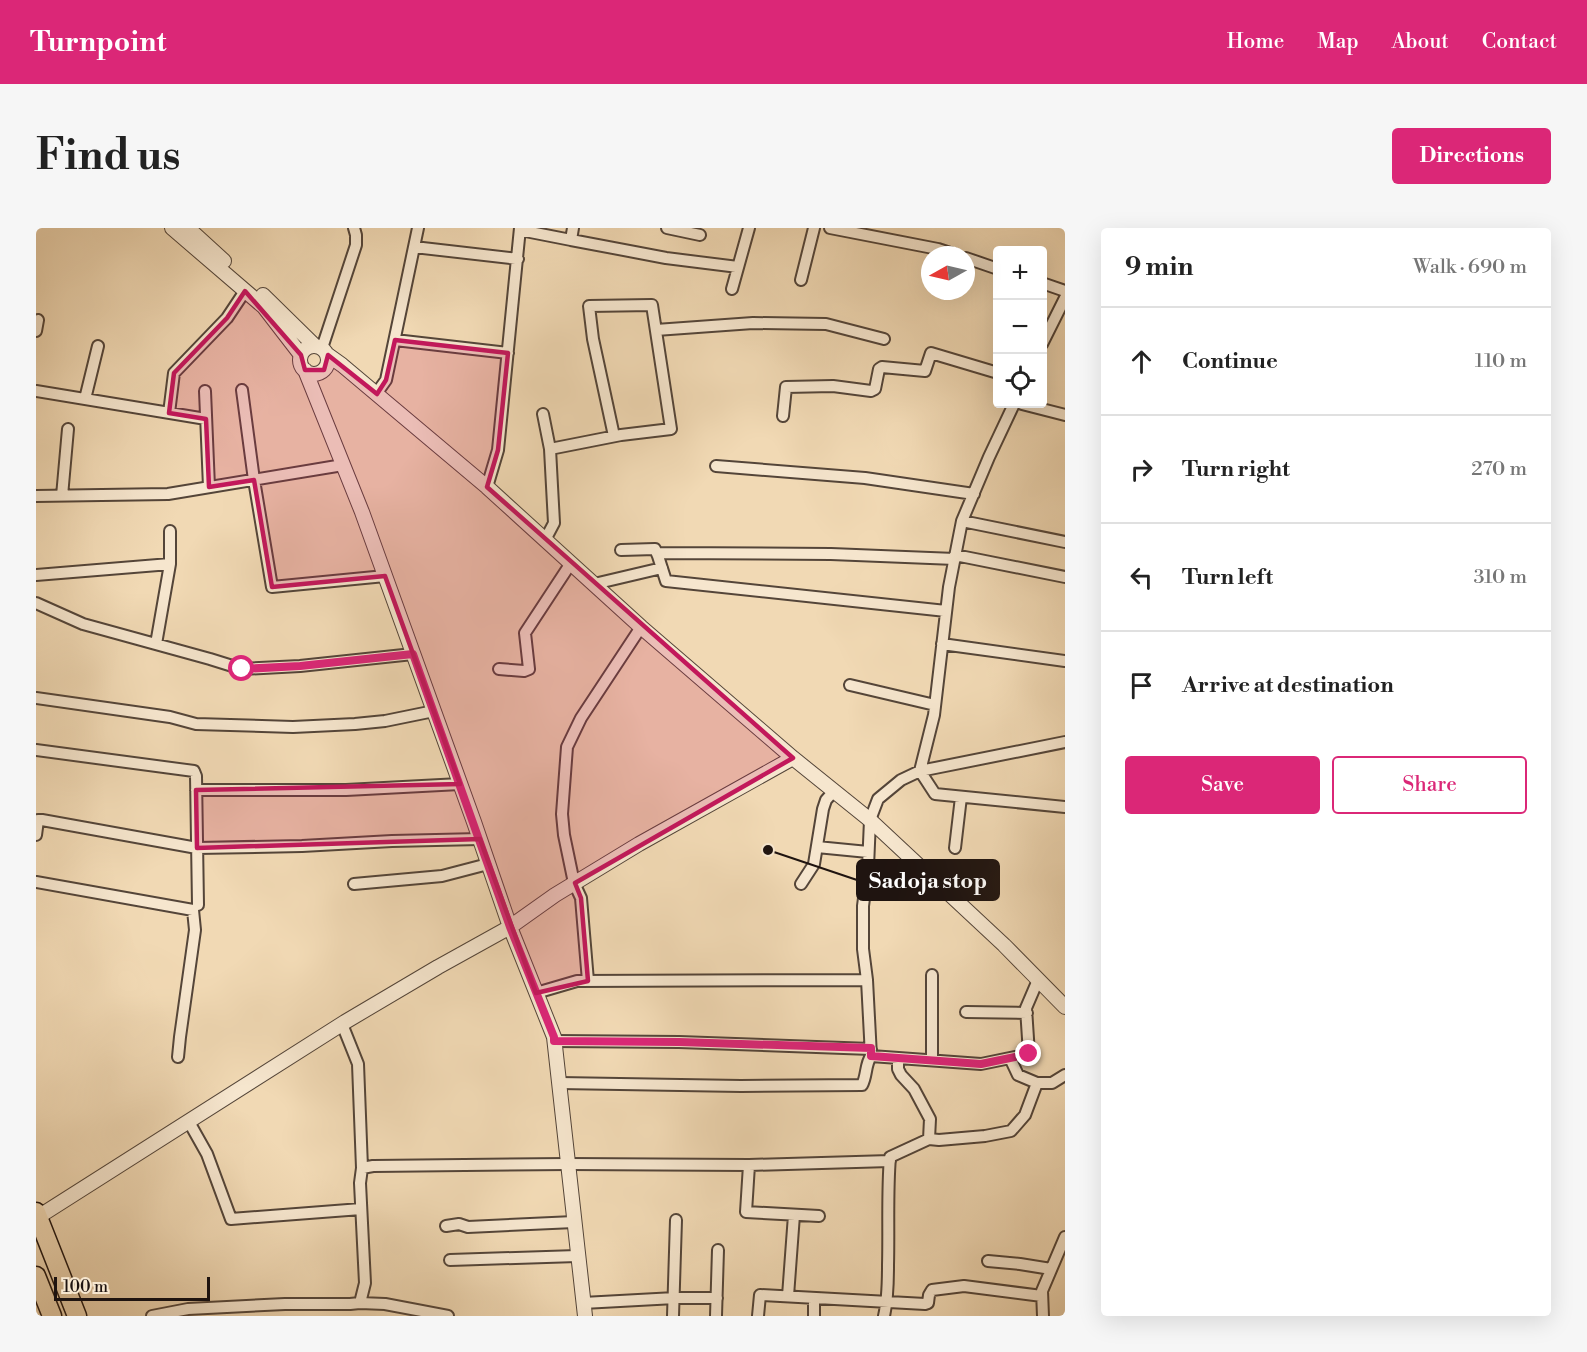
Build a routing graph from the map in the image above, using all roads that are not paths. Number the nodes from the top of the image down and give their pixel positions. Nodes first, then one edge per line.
1 (172, 228) edge
2 (188, 228) edge
3 (354, 228) edge
4 (418, 228) edge
5 (573, 228) edge
6 (667, 228) edge
7 (749, 228) edge
8 (814, 228) edge
9 (830, 228) edge
10 (520, 229) edge
11 (882, 233) edge
12 (700, 235) dead end
13 (572, 240) junction
14 (928, 246) edge
15 (414, 247) junction
16 (518, 260) junction
17 (975, 261) edge
18 (738, 267) junction
19 (993, 267) edge
20 (801, 280) dead end
21 (1047, 286) edge
22 (732, 289) dead end
23 (245, 291) junction
24 (1065, 291) edge
25 (1065, 298) edge
26 (267, 305) junction
27 (656, 330) junction
28 (1047, 334) edge
29 (884, 339) dead end
30 (395, 340) junction
31 (98, 346) dead end
32 (321, 349) junction
33 (508, 353) junction
34 (301, 355) junction
35 (305, 370) junction
36 (993, 372) edge
37 (242, 390) dead end
38 (36, 391) edge
39 (205, 391) dead end
40 (376, 394) junction
41 (85, 399) junction
42 (1012, 408) edge
43 (1038, 408) edge
44 (170, 413) junction
45 (543, 414) dead end
46 (1065, 415) edge
47 (783, 416) dead end
48 (206, 419) junction
49 (68, 429) dead end
50 (614, 436) junction
51 (550, 449) junction
52 (343, 465) junction
53 (716, 465) dead end
54 (254, 480) junction
55 (209, 487) junction
56 (487, 487) junction
57 (974, 494) junction
58 (62, 495) junction
59 (36, 496) edge
60 (962, 521) junction
61 (170, 531) dead end
62 (545, 540) junction
63 (1065, 542) edge
64 (621, 550) dead end
65 (657, 553) junction
66 (955, 557) junction
67 (571, 563) junction
68 (170, 564) junction
69 (662, 568) junction
70 (36, 575) edge
71 (386, 576) junction
72 (1065, 577) edge
73 (594, 584) junction
74 (36, 603) edge
75 (946, 610) junction
76 (641, 627) junction
77 (156, 644) junction
78 (942, 644) junction
79 (413, 654) junction
80 (1065, 661) edge
81 (499, 669) dead end
82 (850, 685) dead end
83 (36, 698) edge
84 (935, 705) junction
85 (434, 711) junction
86 (1065, 742) edge
87 (36, 750) edge
88 (793, 758) junction
89 (920, 771) junction
90 (460, 784) junction
91 (196, 790) junction
92 (834, 791) junction
93 (961, 797) junction
94 (1065, 807) edge
95 (870, 820) junction
96 (36, 835) edge
97 (480, 839) junction
98 (817, 847) junction
99 (197, 848) junction
100 (955, 848) dead end
101 (868, 852) junction
102 (488, 864) junction
103 (36, 882) edge
104 (354, 884) dead end
105 (574, 884) junction
106 (801, 884) dead end
107 (198, 905) dead end
108 (510, 927) junction
109 (932, 975) dead end
110 (867, 980) junction
111 (1038, 980) junction
112 (588, 981) junction
113 (536, 993) junction
114 (1065, 1007) edge
115 (966, 1012) dead end
116 (1027, 1013) junction
117 (342, 1024) junction
118 (554, 1041) junction
119 (871, 1052) junction
120 (178, 1057) dead end
121 (898, 1058) junction
122 (1010, 1058) junction
123 (932, 1060) junction
124 (1065, 1075) edge
125 (559, 1083) junction
126 (1037, 1083) junction
127 (189, 1122) junction
128 (928, 1139) junction
129 (890, 1161) junction
130 (567, 1164) junction
131 (749, 1165) junction
132 (362, 1168) junction
133 (361, 1209) junction
134 (37, 1215) edge
135 (794, 1215) junction
136 (819, 1216) dead end
137 (676, 1220) dead end
138 (574, 1222) junction
139 (446, 1226) dead end
140 (1065, 1237) edge
141 (718, 1250) dead end
142 (578, 1256) junction
143 (450, 1260) dead end
144 (988, 1261) dead end
145 (1051, 1269) junction
146 (36, 1276) edge
147 (788, 1296) junction
148 (1042, 1296) junction
149 (675, 1298) junction
150 (717, 1298) junction
151 (814, 1298) junction
152 (887, 1301) junction
153 (360, 1303) junction
154 (584, 1309) edge
155 (52, 1316) edge
156 (77, 1316) edge
157 (152, 1316) edge
158 (448, 1316) edge
159 (674, 1316) edge
160 (716, 1316) edge
161 (758, 1316) edge
162 (814, 1316) edge
163 (884, 1316) edge
164 (1043, 1316) edge

1 - 23 street
2 - 26 street
3 - 32 street
4 - 15 street
5 - 13 street
6 - 12 street
7 - 18 street
8 - 20 street
9 - 11 street
10 - 13 street
10 - 16 street
11 - 14 street
13 - 18 street
15 - 16 street
15 - 30 street
16 - 33 street
17 - 19 street
18 - 22 street
21 - 24 street
23 - 26 street
23 - 44 street
25 - 28 street
26 - 32 street
26 - 34 street
27 - 29 street
27 - 50 street
27 - 50 street
30 - 33 street
30 - 40 street
31 - 41 street
32 - 34 street
32 - 35 street
32 - 40 street
33 - 56 street
34 - 35 street
35 - 52 street
36 - 47 street
37 - 54 street
38 - 41 street
39 - 48 street
40 - 56 street
41 - 44 street
42 - 57 street
43 - 46 street
44 - 48 street
45 - 51 street
48 - 55 street
49 - 58 street
50 - 51 street
51 - 62 street
52 - 54 street
52 - 71 street
53 - 57 street
54 - 55 street
54 - 71 street
55 - 58 street
56 - 62 street
57 - 60 street
58 - 59 street
60 - 63 street
60 - 66 street
61 - 68 street
62 - 67 street
64 - 65 street
65 - 66 street
65 - 69 street
66 - 72 street
66 - 75 street
67 - 73 street
67 - 81 street
68 - 70 street
68 - 77 street
69 - 73 street
69 - 75 street
71 - 79 street
73 - 76 street
74 - 77 street
75 - 78 street
76 - 88 street
76 - 105 street
77 - 79 street
78 - 80 street
78 - 84 street
79 - 85 street
82 - 84 street
83 - 85 street
84 - 89 street
85 - 90 street
86 - 89 street
87 - 91 street
88 - 92 street
88 - 105 street
89 - 93 street
89 - 95 street
90 - 91 street
90 - 97 street
91 - 99 street
92 - 95 street
92 - 98 street
93 - 94 street
93 - 100 street
95 - 101 street
95 - 111 street
96 - 99 street
97 - 99 street
97 - 102 street
98 - 101 street
98 - 106 street
99 - 107 street
101 - 110 street
102 - 104 street
102 - 108 street
103 - 120 street
105 - 108 street
105 - 112 street
108 - 113 street
108 - 117 street
109 - 123 street
110 - 112 street
110 - 119 street
111 - 114 street
111 - 116 street
112 - 113 street
113 - 118 street
115 - 116 street
116 - 122 street
117 - 127 street
117 - 132 street
118 - 119 street
118 - 125 street
119 - 121 street
119 - 125 street
121 - 123 street
121 - 128 street
122 - 123 street
122 - 126 street
124 - 126 street
125 - 130 street
126 - 128 street
127 - 133 street
127 - 134 street
128 - 129 street
129 - 131 street
129 - 152 street
130 - 131 street
130 - 132 street
130 - 138 street
131 - 135 street
132 - 133 street
133 - 153 street
134 - 156 highway
135 - 136 street
135 - 147 street
137 - 149 street
138 - 139 street
138 - 142 street
140 - 145 street
141 - 150 street
142 - 143 street
142 - 154 street
144 - 145 street
145 - 148 street
146 - 155 highway
147 - 151 street
147 - 161 street
148 - 152 street
148 - 164 street
149 - 150 street
149 - 154 street
149 - 159 street
150 - 160 street
151 - 152 street
151 - 162 street
152 - 163 street
153 - 157 street
153 - 158 street

